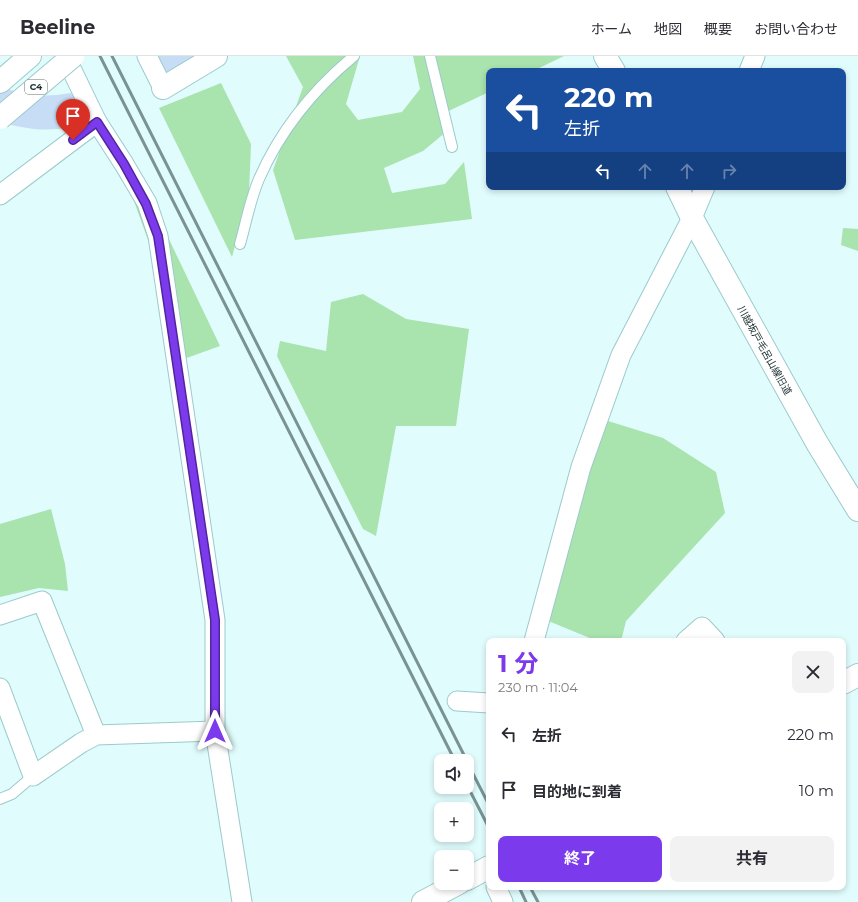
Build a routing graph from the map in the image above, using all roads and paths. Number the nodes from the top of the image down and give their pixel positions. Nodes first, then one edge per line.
1 (30, 56) edge
2 (65, 56) edge
3 (73, 56) edge
4 (147, 56) edge
5 (216, 56) edge
6 (354, 56) edge
7 (430, 56) edge
8 (605, 56) edge
9 (755, 56) edge
10 (612, 68) edge
11 (750, 68) edge
12 (0, 82) edge
13 (163, 88) joint
14 (0, 118) edge
15 (97, 122) junction
16 (452, 147) dead end
17 (678, 190) edge
18 (704, 190) edge
19 (0, 195) edge
20 (692, 218) junction
21 (240, 244) dead end
22 (858, 510) edge
23 (0, 614) edge
24 (535, 638) edge
25 (689, 638) edge
26 (712, 638) edge
27 (858, 675) edge
28 (846, 681) edge
29 (0, 688) edge
30 (457, 701) dead end
31 (486, 704) edge
32 (215, 731) junction
33 (96, 735) junction
34 (33, 776) junction
35 (0, 799) edge
36 (486, 875) edge
37 (474, 877) edge
38 (445, 890) edge
39 (497, 890) edge
40 (242, 902) edge
41 (422, 902) edge
42 (503, 902) edge

1 - 12 main road
2 - 15 street
3 - 14 main road, C4, bridge
4 - 13 street
5 - 13 main road
6 - 21 lane
7 - 16 lane
8 - 10 main road
9 - 11 street
15 - 19 street
15 - 32 street
17 - 20 main road, 川越坂戸毛呂山線旧道
18 - 20 street
20 - 22 main road, 川越坂戸毛呂山線旧道
20 - 24 street
23 - 33 street
25 - 26 street
27 - 28 main road
29 - 34 street
30 - 31 street
32 - 33 street
32 - 40 street
33 - 34 street
34 - 35 lane
36 - 37 main road
38 - 41 main road
39 - 42 street

